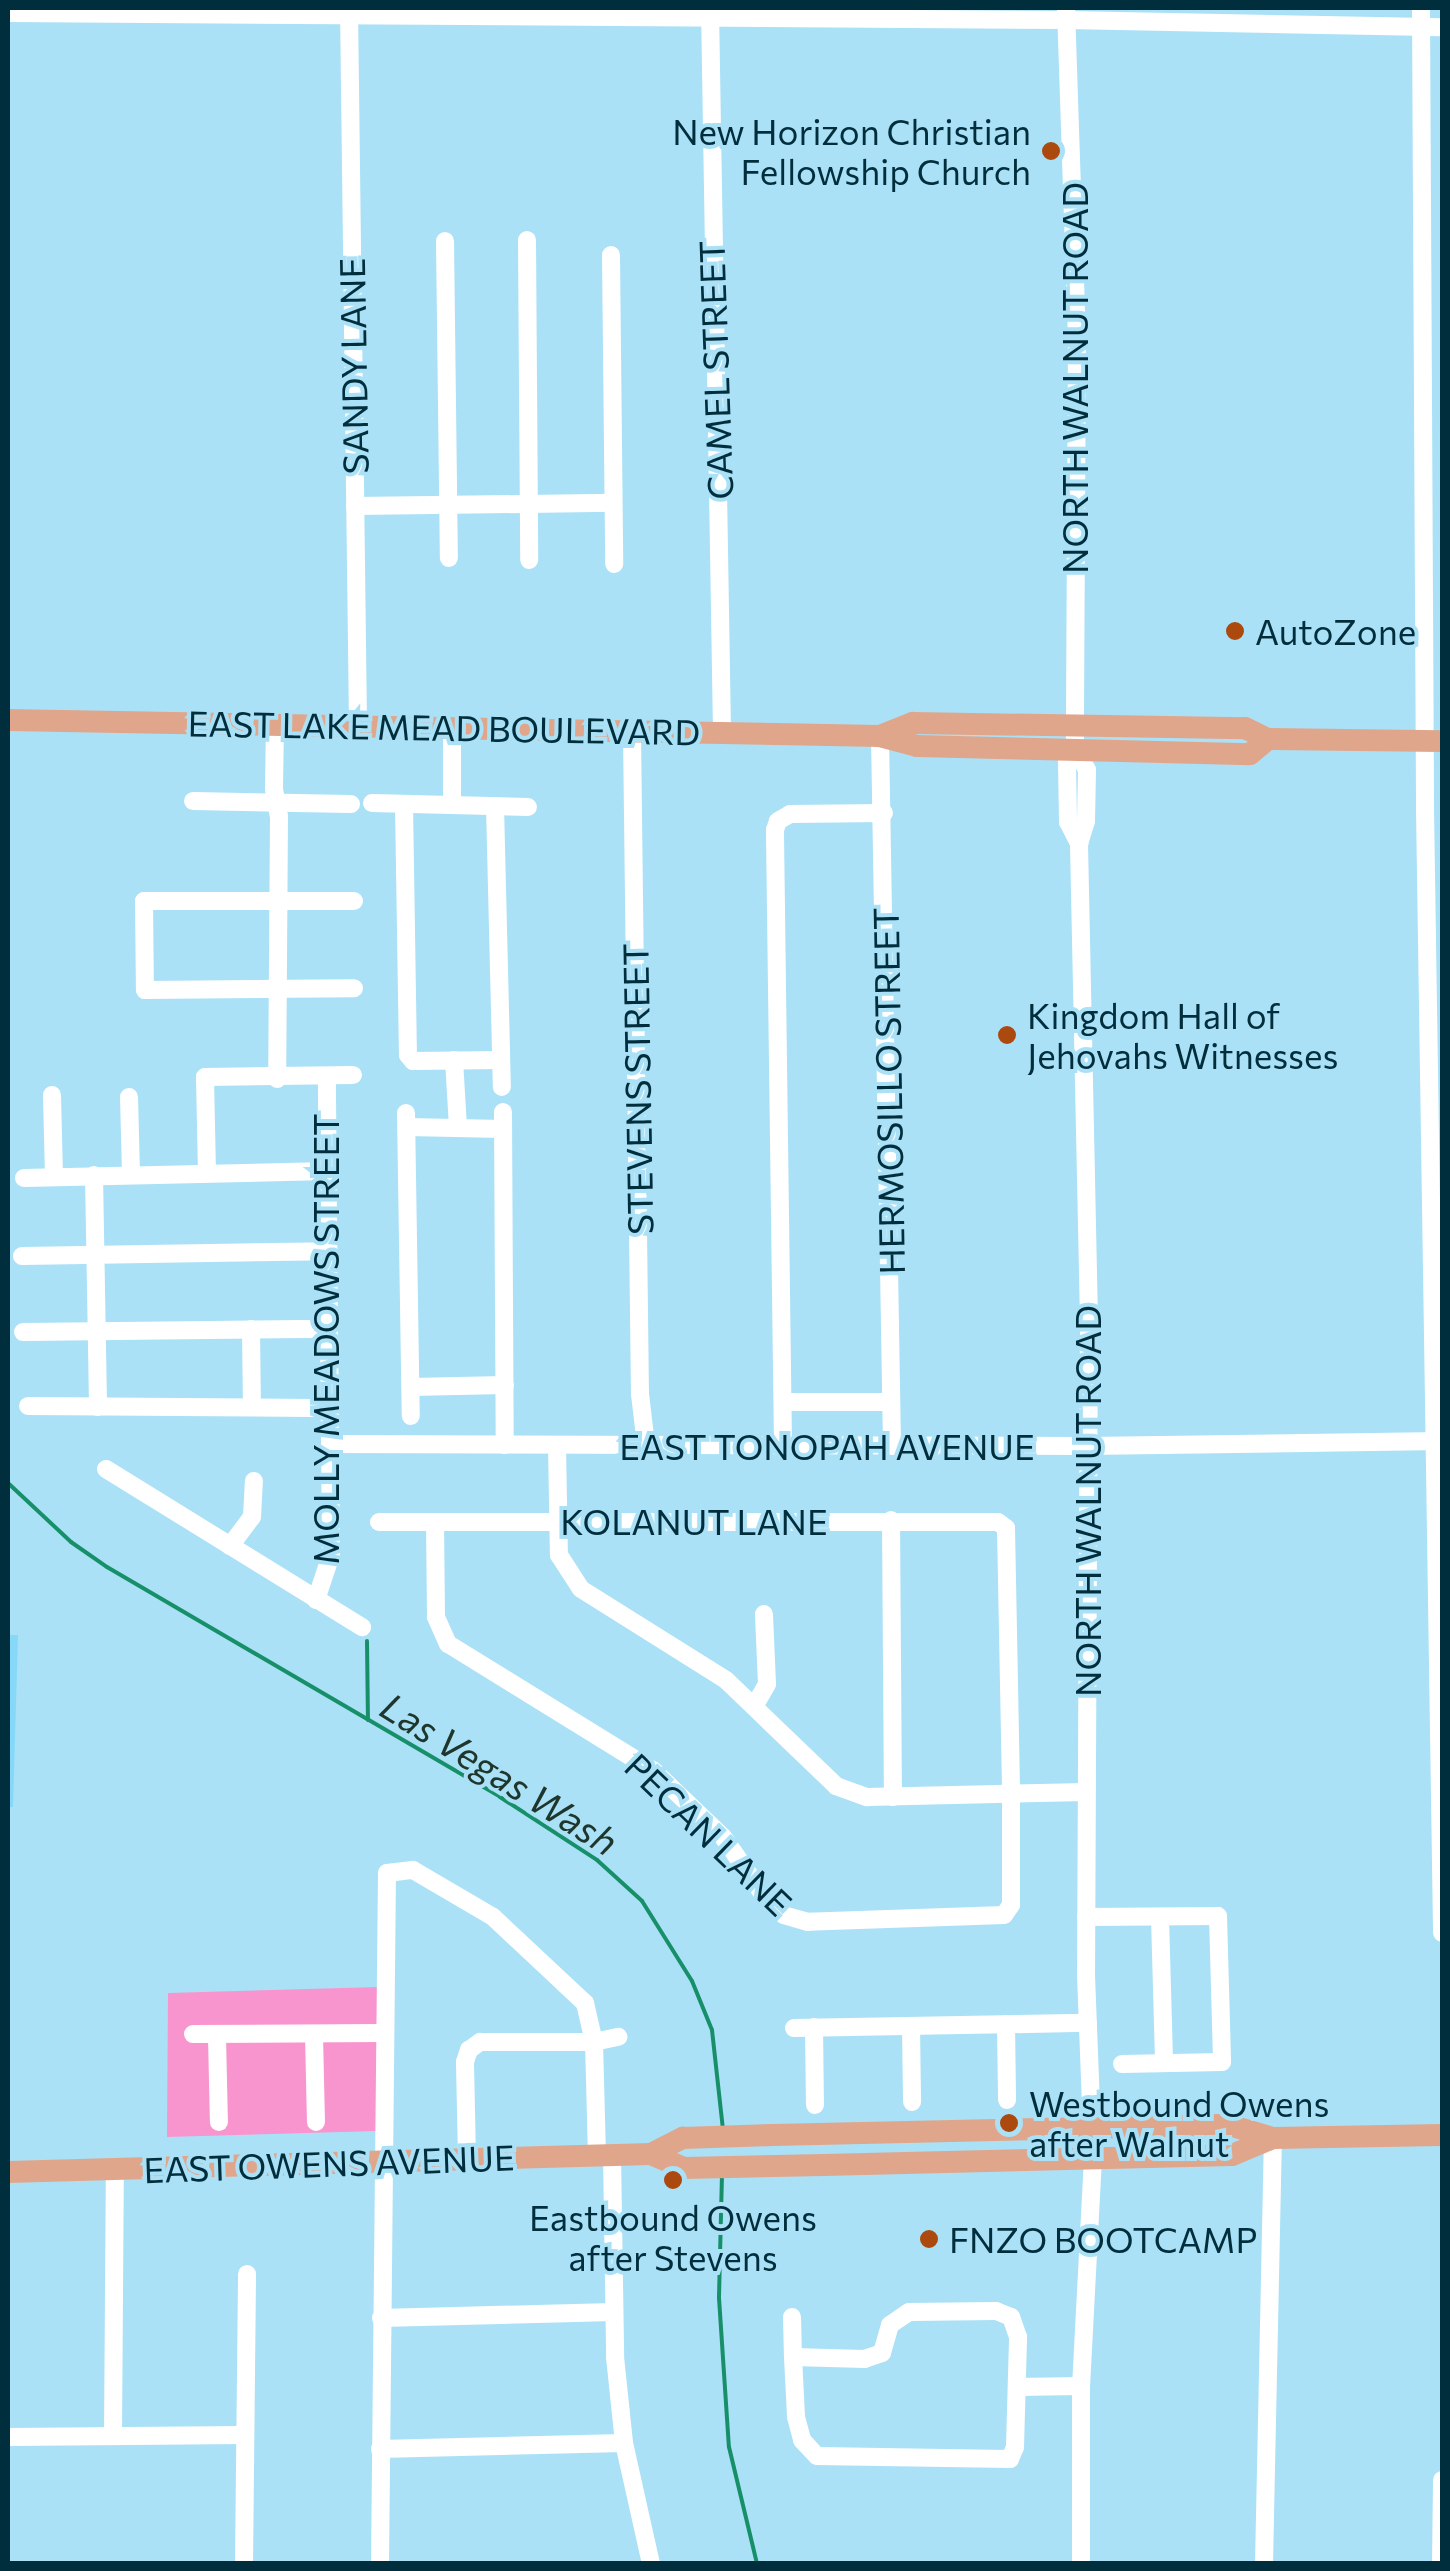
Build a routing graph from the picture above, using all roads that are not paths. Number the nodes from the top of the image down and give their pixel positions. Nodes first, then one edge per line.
1 (179, 11) edge
2 (348, 12) edge
3 (8, 13) edge
4 (710, 14) edge
5 (1066, 14) edge
6 (1421, 17) edge
7 (1442, 27) edge
8 (527, 240) dead end
9 (445, 241) dead end
10 (611, 255) dead end
11 (613, 502) junction
12 (355, 506) junction
13 (448, 506) junction
14 (529, 506) junction
15 (449, 558) dead end
16 (530, 560) dead end
17 (614, 564) dead end
18 (8, 720) edge
19 (274, 724) junction
20 (358, 725) junction
21 (1074, 725) junction
22 (452, 728) junction
23 (632, 732) junction
24 (722, 732) junction
25 (880, 736) junction
26 (1268, 739) junction
27 (1435, 741) edge
28 (1075, 749) junction
29 (194, 802) dead end
30 (275, 802) junction
31 (372, 803) dead end
32 (351, 804) dead end
33 (404, 804) junction
34 (452, 806) junction
35 (495, 806) junction
36 (528, 807) dead end
37 (884, 813) junction
38 (278, 900) junction
39 (354, 901) dead end
40 (354, 988) dead end
41 (278, 989) junction
42 (454, 1060) junction
43 (500, 1060) junction
44 (353, 1075) dead end
45 (327, 1078) junction
46 (278, 1079) junction
47 (502, 1086) dead end
48 (52, 1096) dead end
49 (129, 1097) dead end
50 (458, 1128) junction
51 (328, 1171) junction
52 (208, 1173) junction
53 (130, 1174) junction
54 (94, 1175) junction
55 (54, 1176) junction
56 (24, 1178) dead end
57 (329, 1251) junction
58 (22, 1256) dead end
59 (95, 1256) junction
60 (329, 1329) junction
61 (96, 1330) junction
62 (250, 1330) junction
63 (22, 1332) dead end
64 (505, 1385) junction
65 (411, 1386) junction
66 (783, 1402) junction
67 (891, 1402) junction
68 (28, 1406) dead end
69 (98, 1406) junction
70 (252, 1407) junction
71 (314, 1408) dead end
72 (411, 1416) dead end
73 (1438, 1441) edge
74 (332, 1444) junction
75 (505, 1445) junction
76 (557, 1445) junction
77 (646, 1445) junction
78 (783, 1446) junction
79 (892, 1446) junction
80 (1086, 1446) junction
81 (106, 1469) dead end
82 (254, 1481) dead end
83 (891, 1520) junction
84 (380, 1522) dead end
85 (558, 1522) junction
86 (434, 1523) junction
87 (230, 1546) junction
88 (316, 1600) junction
89 (764, 1614) dead end
90 (362, 1627) dead end
91 (755, 1706) junction
92 (1086, 1792) junction
93 (1011, 1794) junction
94 (893, 1797) junction
95 (1086, 1917) junction
96 (1160, 1917) junction
97 (1442, 1932) edge
98 (1088, 2022) junction
99 (1006, 2024) junction
100 (911, 2026) junction
101 (814, 2027) junction
102 (794, 2028) dead end
103 (193, 2034) dead end
104 (383, 2034) junction
105 (314, 2035) junction
106 (217, 2036) junction
107 (618, 2036) dead end
108 (594, 2042) junction
109 (1164, 2063) junction
110 (1122, 2064) dead end
111 (1007, 2100) dead end
112 (912, 2102) dead end
113 (815, 2105) dead end
114 (219, 2122) dead end
115 (316, 2122) dead end
116 (1092, 2128) junction
117 (1442, 2134) edge
118 (1273, 2138) junction
119 (652, 2154) junction
120 (604, 2156) junction
121 (1093, 2158) junction
122 (467, 2159) junction
123 (382, 2161) junction
124 (114, 2169) junction
125 (8, 2172) edge
126 (247, 2274) dead end
127 (614, 2312) junction
128 (792, 2317) dead end
129 (381, 2318) junction
130 (793, 2357) junction
131 (1081, 2386) junction
132 (1017, 2387) junction
133 (246, 2435) junction
134 (112, 2436) junction
135 (8, 2437) edge
136 (624, 2443) junction
137 (380, 2449) junction
138 (1442, 2480) edge
139 (244, 2564) edge
140 (380, 2564) edge
141 (651, 2564) edge
142 (1081, 2564) edge
143 (1264, 2564) edge
144 (1441, 2564) edge

1 - 2 street
1 - 3 street
2 - 4 street
2 - 12 street, SANDY LANE
4 - 5 street
4 - 24 street, CAMEL STREET
5 - 6 street
5 - 21 street, NORTH WALNUT ROAD
6 - 7 street
6 - 27 street
8 - 14 street
9 - 13 street
10 - 11 street
11 - 14 street
11 - 17 street
12 - 13 street
12 - 20 street, SANDY LANE
13 - 14 street
13 - 15 street
14 - 16 street
18 - 19 main road, EAST LAKE MEAD BOULEVARD
19 - 20 main road, EAST LAKE MEAD BOULEVARD
19 - 30 street
20 - 22 main road, EAST LAKE MEAD BOULEVARD
21 - 25 main road, EAST LAKE MEAD BOULEVARD
21 - 26 main road, EAST LAKE MEAD BOULEVARD
21 - 28 street, NORTH WALNUT ROAD
22 - 23 main road, EAST LAKE MEAD BOULEVARD
22 - 34 street
23 - 24 main road, EAST LAKE MEAD BOULEVARD
23 - 77 street, STEVENS STREET
24 - 25 main road, EAST LAKE MEAD BOULEVARD
25 - 28 main road, EAST LAKE MEAD BOULEVARD
25 - 37 street, HERMOSILLO STREET
26 - 27 main road, EAST LAKE MEAD BOULEVARD
26 - 28 main road, EAST LAKE MEAD BOULEVARD
27 - 73 street
28 - 80 street, NORTH WALNUT ROAD
29 - 30 street
30 - 32 street
30 - 38 street
31 - 33 street
33 - 34 street
33 - 42 street
34 - 35 street
35 - 36 street
35 - 43 street
37 - 66 street
37 - 67 street, HERMOSILLO STREET
38 - 39 street
38 - 41 street
38 - 41 street
40 - 41 street
41 - 46 street
42 - 43 street
42 - 50 street
43 - 47 street
44 - 45 street
45 - 46 street, MOLLY MEADOWS STREET
45 - 51 street, MOLLY MEADOWS STREET
46 - 52 street, MOLLY MEADOWS STREET
48 - 55 street
49 - 53 street
50 - 64 street
50 - 65 street
51 - 52 street
51 - 57 street, MOLLY MEADOWS STREET
52 - 53 street
53 - 54 street
54 - 55 street
54 - 59 street
55 - 56 street
57 - 59 street
57 - 60 street, MOLLY MEADOWS STREET
58 - 59 street
59 - 61 street
60 - 62 street
60 - 74 street, MOLLY MEADOWS STREET
61 - 62 street
61 - 63 street
61 - 69 street
62 - 70 street
64 - 65 street
64 - 75 street
65 - 72 street
66 - 67 street
66 - 78 street
67 - 79 street, HERMOSILLO STREET
68 - 69 street
69 - 70 street
70 - 71 street
73 - 80 street, EAST TONOPAH AVENUE
73 - 97 street
74 - 75 street, EAST TONOPAH AVENUE
74 - 88 street, MOLLY MEADOWS STREET
75 - 76 street, EAST TONOPAH AVENUE
76 - 77 street, EAST TONOPAH AVENUE
76 - 85 street
77 - 78 street, EAST TONOPAH AVENUE
78 - 79 street, EAST TONOPAH AVENUE
79 - 80 street, EAST TONOPAH AVENUE
80 - 92 street, NORTH WALNUT ROAD
81 - 87 street
82 - 87 street
83 - 85 street, KOLANUT LANE
83 - 93 street, KOLANUT LANE
83 - 94 street
84 - 86 street, KOLANUT LANE
85 - 86 street, KOLANUT LANE
85 - 91 street
86 - 93 street, PECAN LANE
87 - 88 street
88 - 90 street
89 - 91 street
91 - 94 street
92 - 93 street
92 - 95 street, NORTH WALNUT ROAD
93 - 94 street
95 - 96 street
95 - 98 street, NORTH WALNUT ROAD
96 - 109 street
96 - 109 street
98 - 99 street
98 - 116 street, NORTH WALNUT ROAD
99 - 100 street
99 - 111 street
100 - 101 street
100 - 112 street
101 - 102 street
101 - 113 street
103 - 106 street
104 - 105 street
104 - 108 street
104 - 123 street
105 - 106 street
105 - 115 street
106 - 114 street
107 - 108 street
108 - 120 street
108 - 122 street
109 - 110 street
116 - 118 main road, EAST OWENS AVENUE
116 - 119 main road, EAST OWENS AVENUE
116 - 121 street, NORTH WALNUT ROAD
117 - 118 main road, EAST OWENS AVENUE
118 - 121 main road, EAST OWENS AVENUE
118 - 143 street
119 - 120 main road, EAST OWENS AVENUE
119 - 121 main road, EAST OWENS AVENUE
120 - 122 main road, EAST OWENS AVENUE
120 - 127 street
121 - 131 street, NORTH WALNUT ROAD
122 - 123 main road, EAST OWENS AVENUE
123 - 124 main road, EAST OWENS AVENUE
123 - 129 street
124 - 125 main road, EAST OWENS AVENUE
124 - 134 street
126 - 133 street
127 - 129 street
127 - 136 street
128 - 130 street
129 - 137 street
130 - 132 street
130 - 132 street
131 - 132 street
131 - 142 street, NORTH WALNUT ROAD
133 - 134 street
133 - 139 street
134 - 135 street
136 - 137 street
136 - 141 street
137 - 140 street
138 - 144 street

